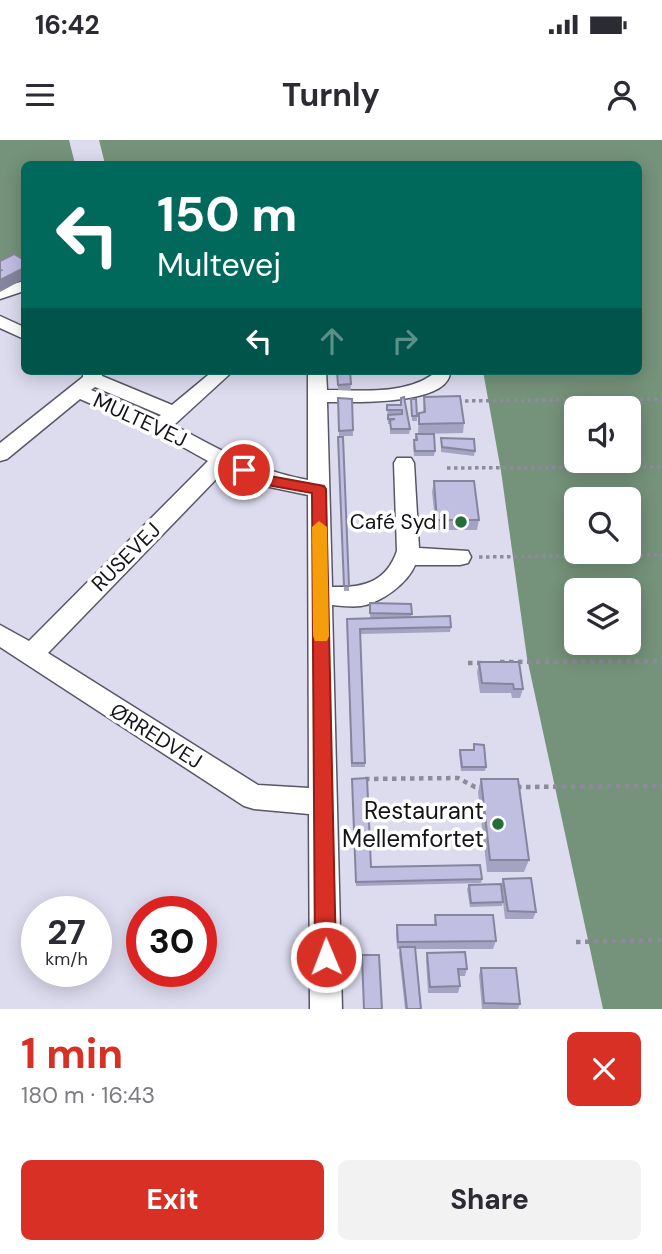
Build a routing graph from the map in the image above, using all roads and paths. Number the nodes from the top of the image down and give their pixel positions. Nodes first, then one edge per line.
1 (21, 287) edge
2 (0, 294) edge
3 (0, 321) edge
4 (21, 332) edge
5 (219, 375) edge
6 (317, 375) edge
7 (386, 375) edge
8 (441, 375) edge
9 (88, 381) edge
10 (388, 393) junction
11 (317, 396) junction
12 (662, 399) edge
13 (447, 401) edge
14 (168, 420) junction
15 (0, 454) edge
16 (222, 460) junction
17 (404, 463) dead end
18 (662, 467) edge
19 (447, 468) dead end
20 (319, 489) junction
21 (662, 555) edge
22 (406, 556) junction
23 (460, 557) joint
24 (320, 596) junction
25 (0, 635) edge
26 (30, 655) junction
27 (662, 660) edge
28 (495, 662) edge
29 (468, 663) dead end
30 (481, 663) edge
31 (364, 779) edge
32 (662, 786) edge
33 (489, 787) edge
34 (517, 800) edge
35 (323, 802) junction
36 (662, 940) edge
37 (576, 942) dead end
38 (327, 1009) edge

1 - 2 street
3 - 4 street
5 - 14 street
6 - 11 street
7 - 10 street
8 - 10 street
9 - 14 street, MULTEVEJ
9 - 15 street
10 - 11 street
11 - 20 street
12 - 13 path
14 - 16 street, MULTEVEJ
16 - 20 street, MULTEVEJ
16 - 26 street, RUSEVEJ
17 - 22 street
18 - 19 path
20 - 24 street
21 - 23 path
22 - 23 street
22 - 24 street
24 - 35 street
25 - 26 street, ØRREDVEJ
26 - 35 street, ØRREDVEJ
27 - 28 path
29 - 30 path
31 - 33 path
32 - 34 path
35 - 38 street
36 - 37 path

